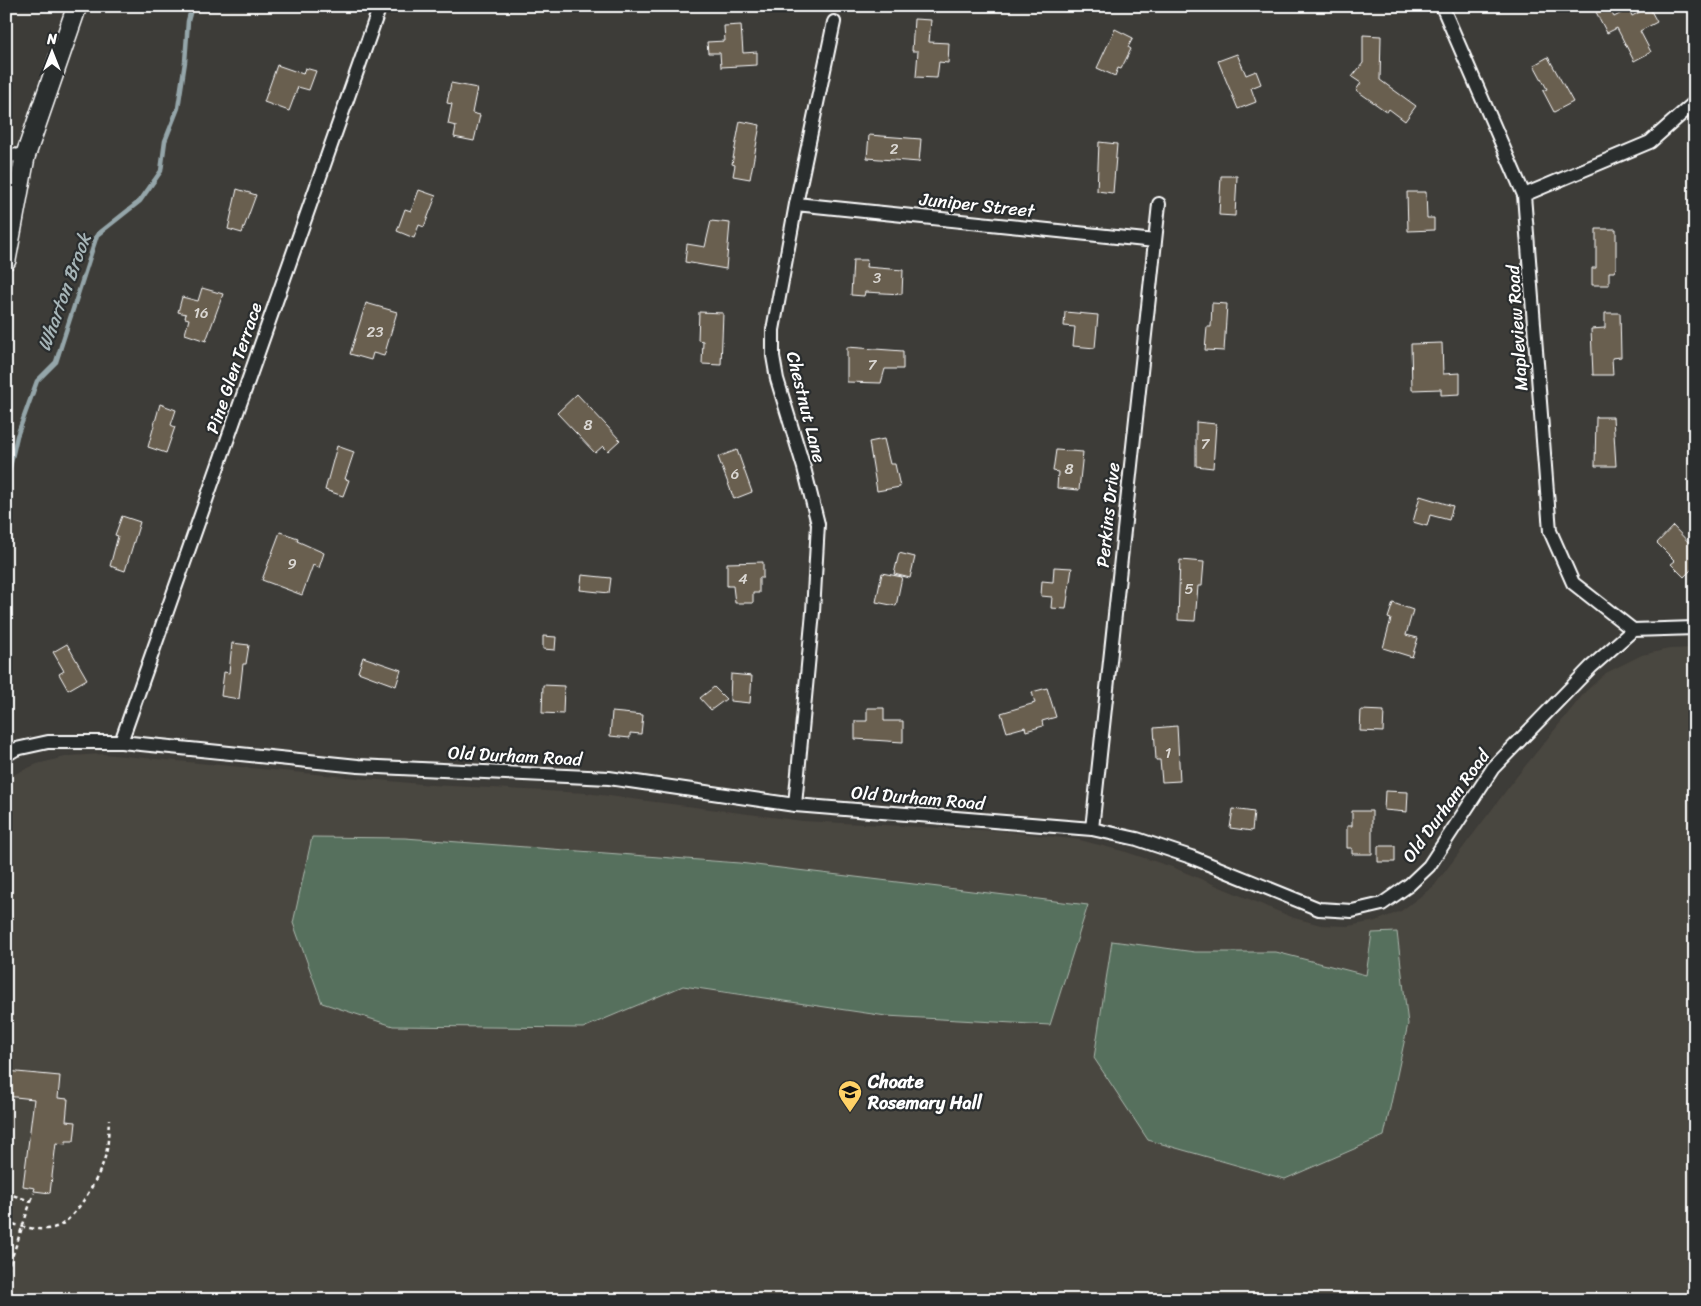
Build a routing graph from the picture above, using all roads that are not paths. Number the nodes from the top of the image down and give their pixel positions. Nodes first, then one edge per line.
1 (77, 6) edge
2 (380, 6) edge
3 (1442, 6) edge
4 (834, 22) dead end
5 (1695, 102) edge
6 (6, 154) edge
7 (25, 156) junction
8 (1524, 195) junction
9 (796, 204) junction
10 (1159, 204) dead end
11 (1155, 241) junction
12 (6, 260) edge
13 (1695, 628) edge
14 (1634, 630) junction
15 (121, 742) junction
16 (6, 755) edge
17 (795, 806) junction
18 (1092, 829) junction

1 - 7 main road
2 - 15 street, Pine Glen Terrace
3 - 8 street, Mapleview Road
4 - 9 street, Chestnut Lane
5 - 8 street
6 - 7 street
7 - 12 main road
8 - 14 street, Mapleview Road
9 - 11 street, Juniper Street
9 - 17 street, Chestnut Lane
10 - 11 street, Perkins Drive
11 - 18 street, Perkins Drive
13 - 14 street
14 - 18 street, Old Durham Road
15 - 16 street, Old Durham Road
15 - 17 street, Old Durham Road
17 - 18 street, Old Durham Road

